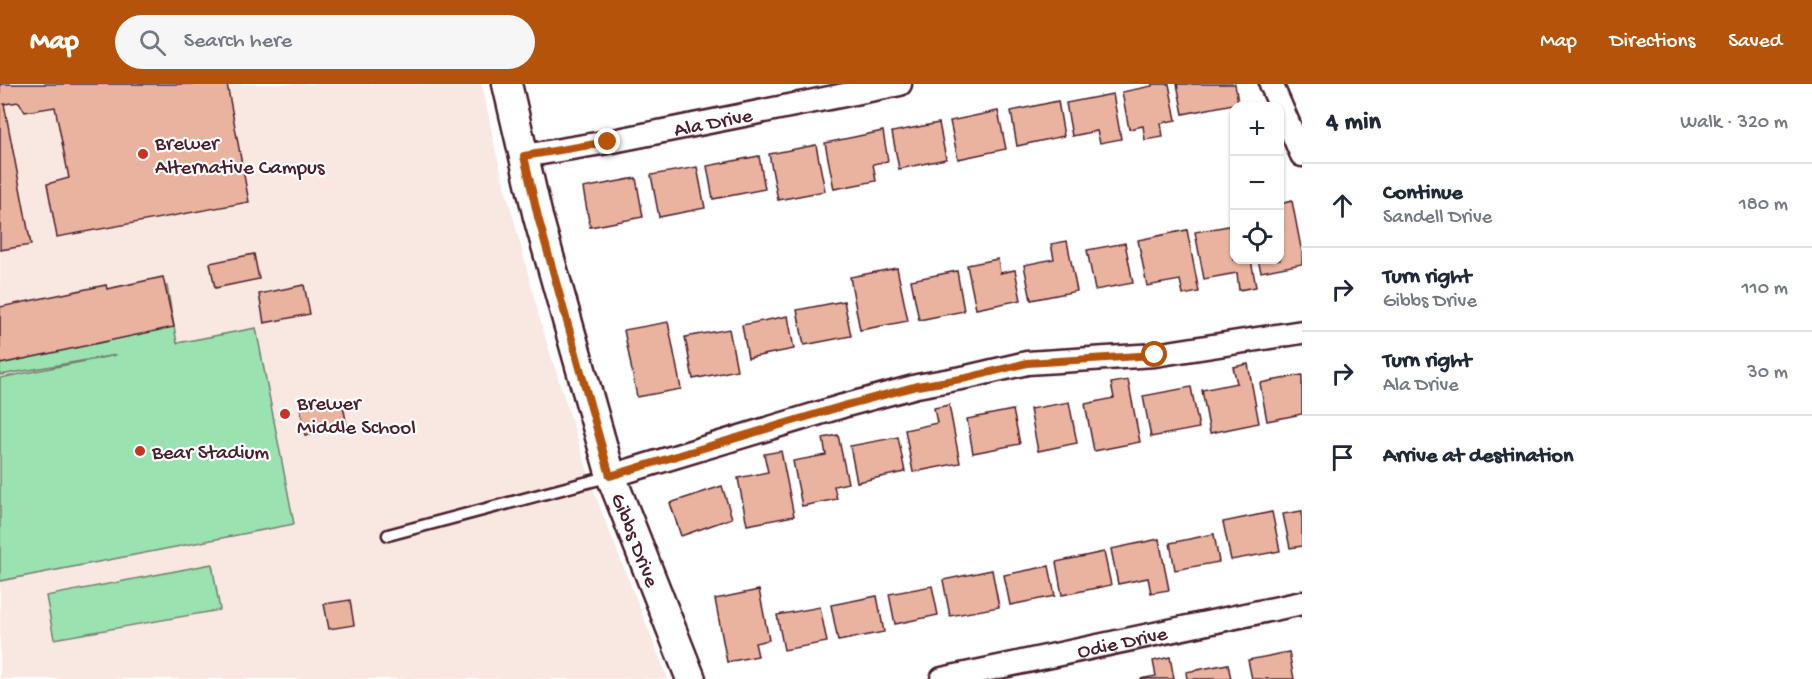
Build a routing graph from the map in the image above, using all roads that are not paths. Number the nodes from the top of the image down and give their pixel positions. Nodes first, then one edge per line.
1 (507, 84) edge
2 (900, 84) edge
3 (1271, 84) edge
4 (1302, 155) edge
5 (524, 156) junction
6 (1302, 332) edge
7 (610, 476) junction
8 (388, 535) dead end
9 (1302, 603) edge
10 (691, 679) edge
11 (942, 679) edge

1 - 5 street, Gibbs Drive
2 - 5 street, Ala Drive
3 - 4 street
5 - 7 street, Gibbs Drive
6 - 7 street
7 - 8 lane
7 - 10 street, Gibbs Drive
9 - 11 street, Odie Drive

